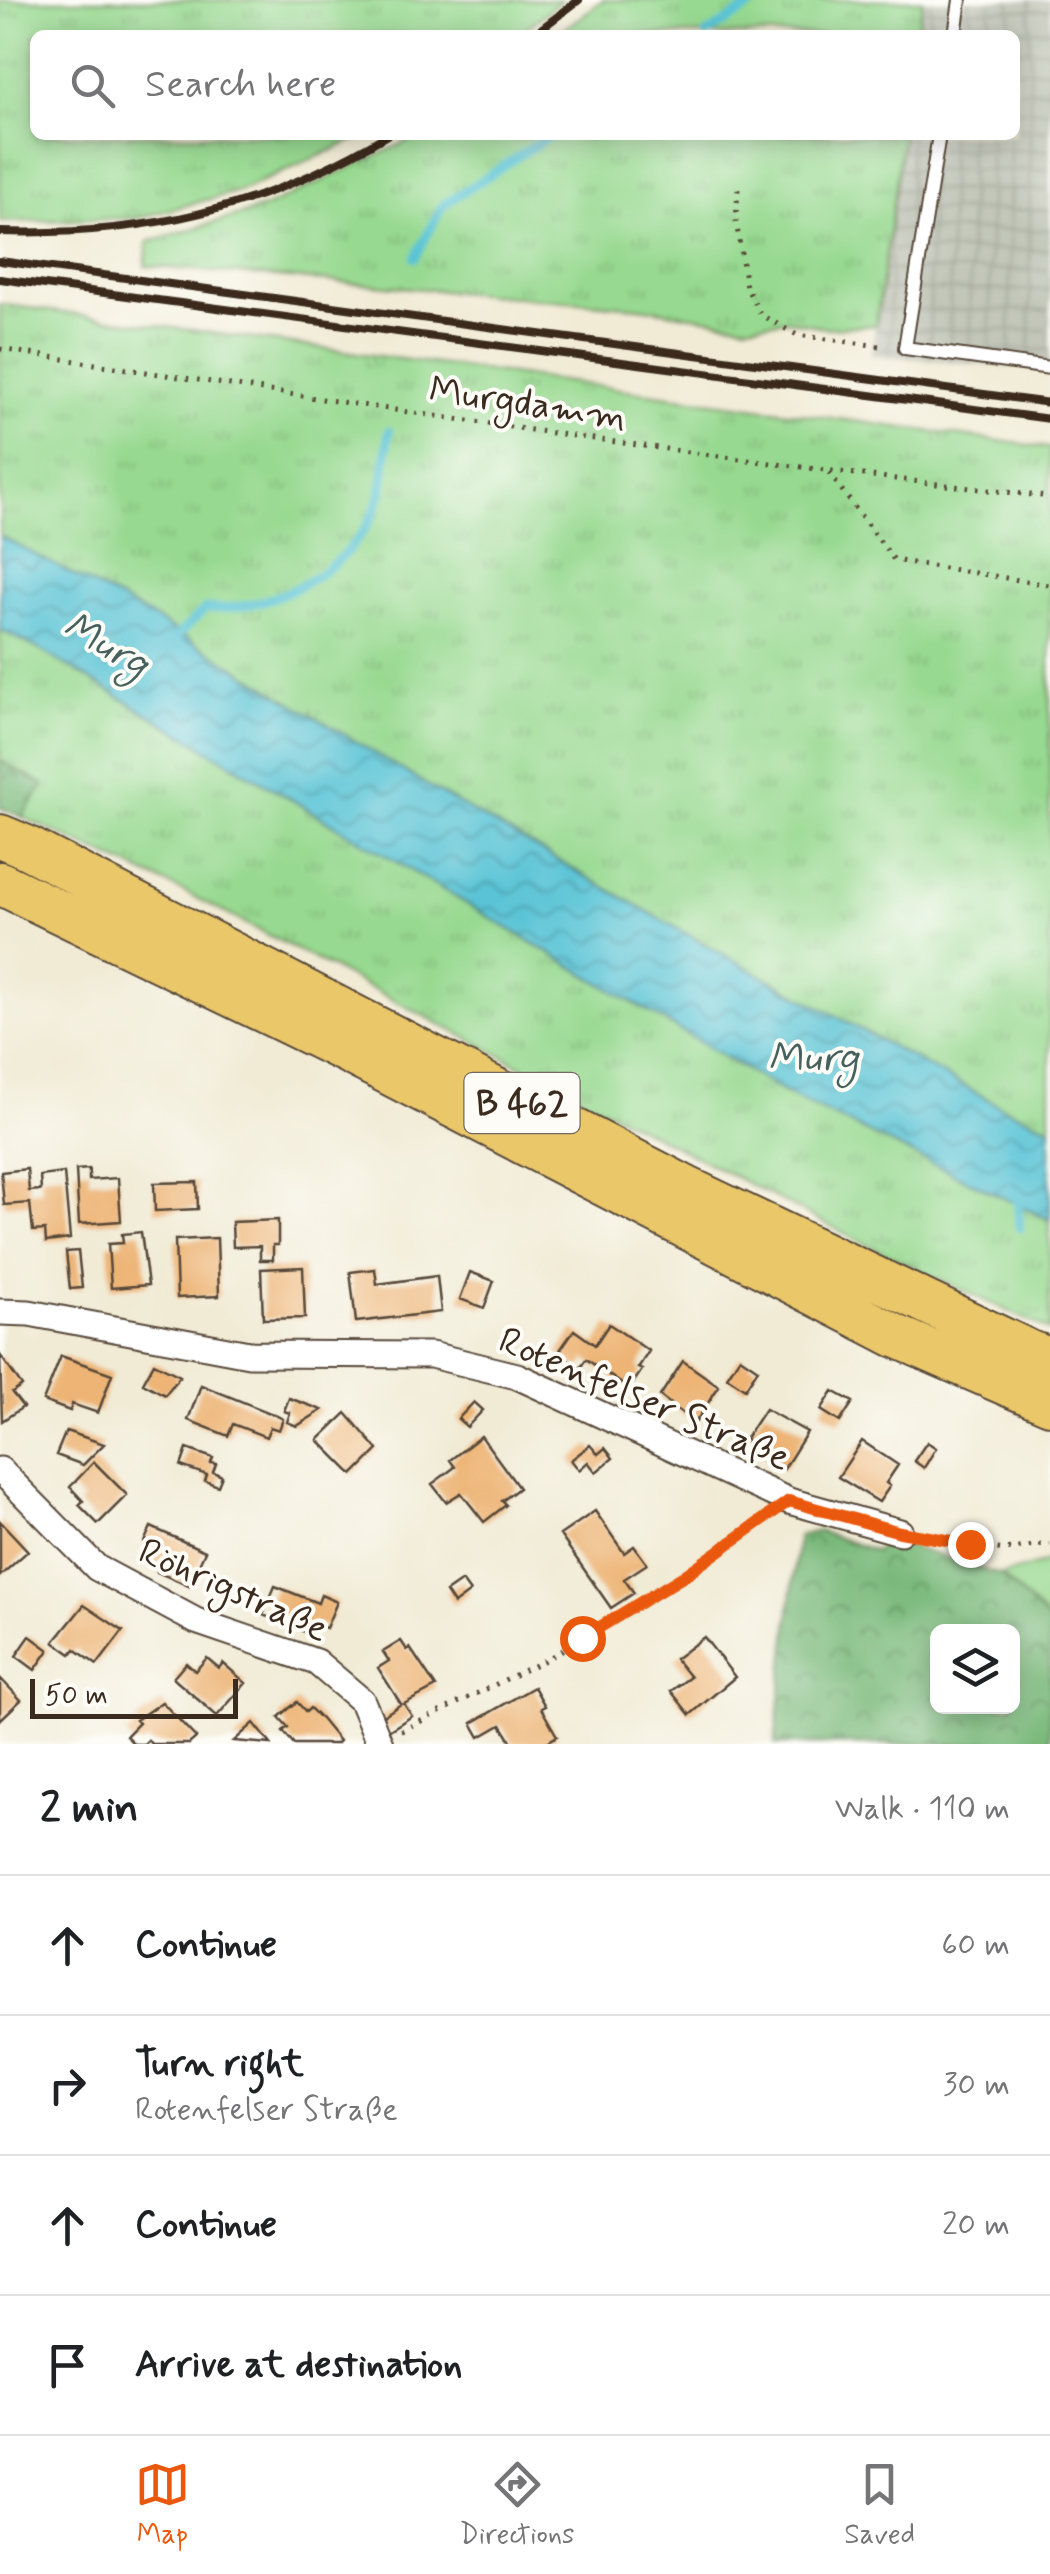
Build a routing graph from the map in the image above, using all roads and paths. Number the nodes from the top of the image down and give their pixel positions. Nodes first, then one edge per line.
1 (960, 0) edge
2 (956, 30) edge
3 (938, 140) edge
4 (738, 189) dead end
5 (905, 348) junction
6 (0, 349) edge
7 (1050, 368) edge
8 (828, 472) junction
9 (1050, 497) edge
10 (1050, 585) edge
11 (0, 836) edge
12 (0, 883) edge
13 (0, 1312) edge
14 (1050, 1359) edge
15 (1050, 1403) edge
16 (0, 1470) edge
17 (789, 1501) junction
18 (900, 1532) joint
19 (1050, 1544) edge
20 (381, 1743) edge

1 - 2 lane
3 - 5 lane
4 - 5 path
5 - 7 lane
6 - 8 path, Murgdamm
8 - 9 path, Murgdamm
8 - 10 path
11 - 14 highway, B 462
12 - 15 highway, B 462
13 - 17 street, Rotenfelser Straße
16 - 20 street, Röhrigstraße
17 - 18 street, Rotenfelser Straße
17 - 20 path
18 - 19 path

